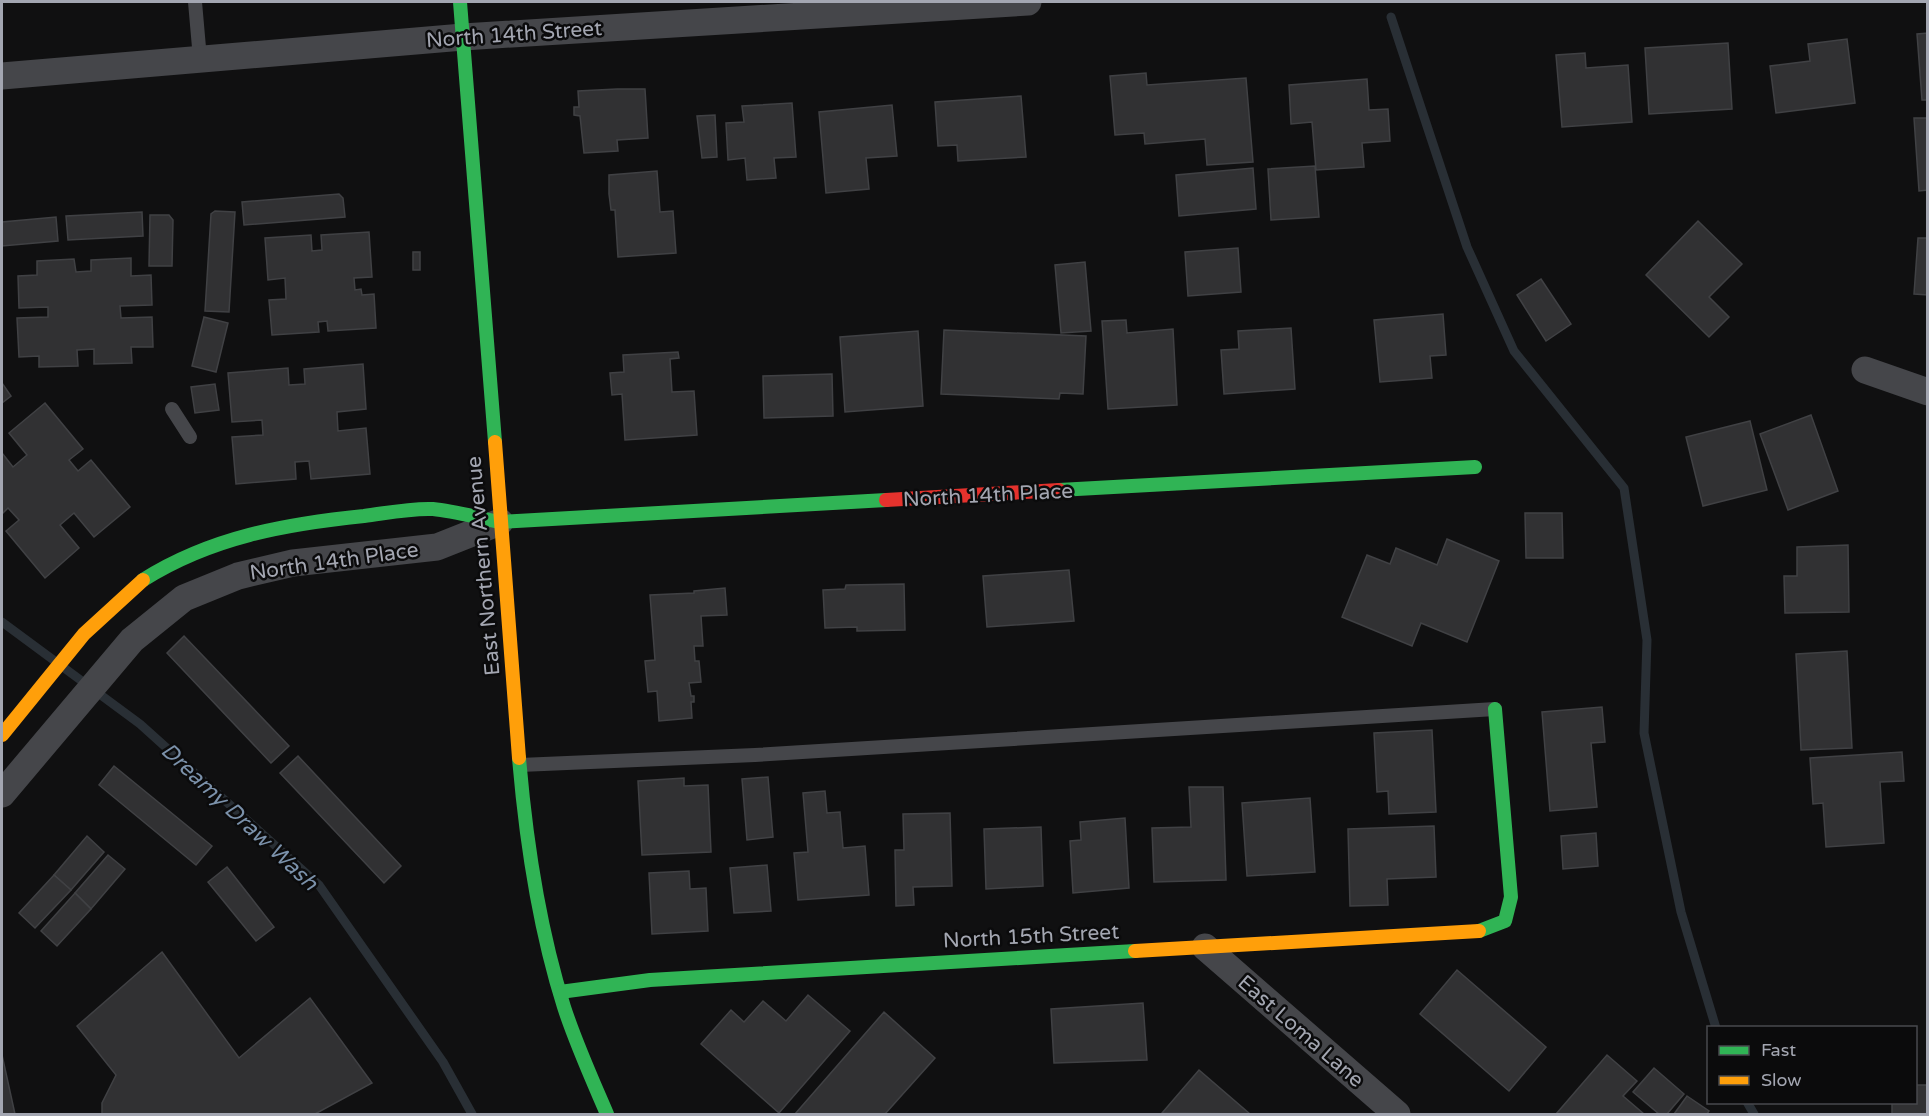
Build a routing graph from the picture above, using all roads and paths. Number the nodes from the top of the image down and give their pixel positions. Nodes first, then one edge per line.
1 (195, 2) edge
2 (460, 2) edge
3 (1028, 2) edge
4 (463, 37) junction
5 (200, 59) junction
6 (2, 76) edge
7 (1865, 370) dead end
8 (1928, 392) edge
9 (172, 409) dead end
10 (190, 437) dead end
11 (1475, 467) dead end
12 (500, 522) junction
13 (1494, 709) joint
14 (2, 735) edge
15 (520, 765) junction
16 (2, 794) edge
17 (1205, 947) junction
18 (560, 992) junction
19 (608, 1114) edge
20 (1397, 1114) edge

1 - 5 lane
2 - 4 street, East Northern Avenue
3 - 4 street, North 14th Street
4 - 5 street, North 14th Street
4 - 12 street, East Northern Avenue
5 - 6 street, North 14th Street
7 - 8 street
9 - 10 lane
11 - 12 street, North 14th Place
12 - 14 street, North 14th Place
12 - 15 street, East Northern Avenue
12 - 16 street, North 14th Place
13 - 15 lane
13 - 17 street, North 15th Street
15 - 18 street, East Northern Avenue
17 - 18 street, North 15th Street
17 - 20 street, East Loma Lane
18 - 19 street, East Northern Avenue

